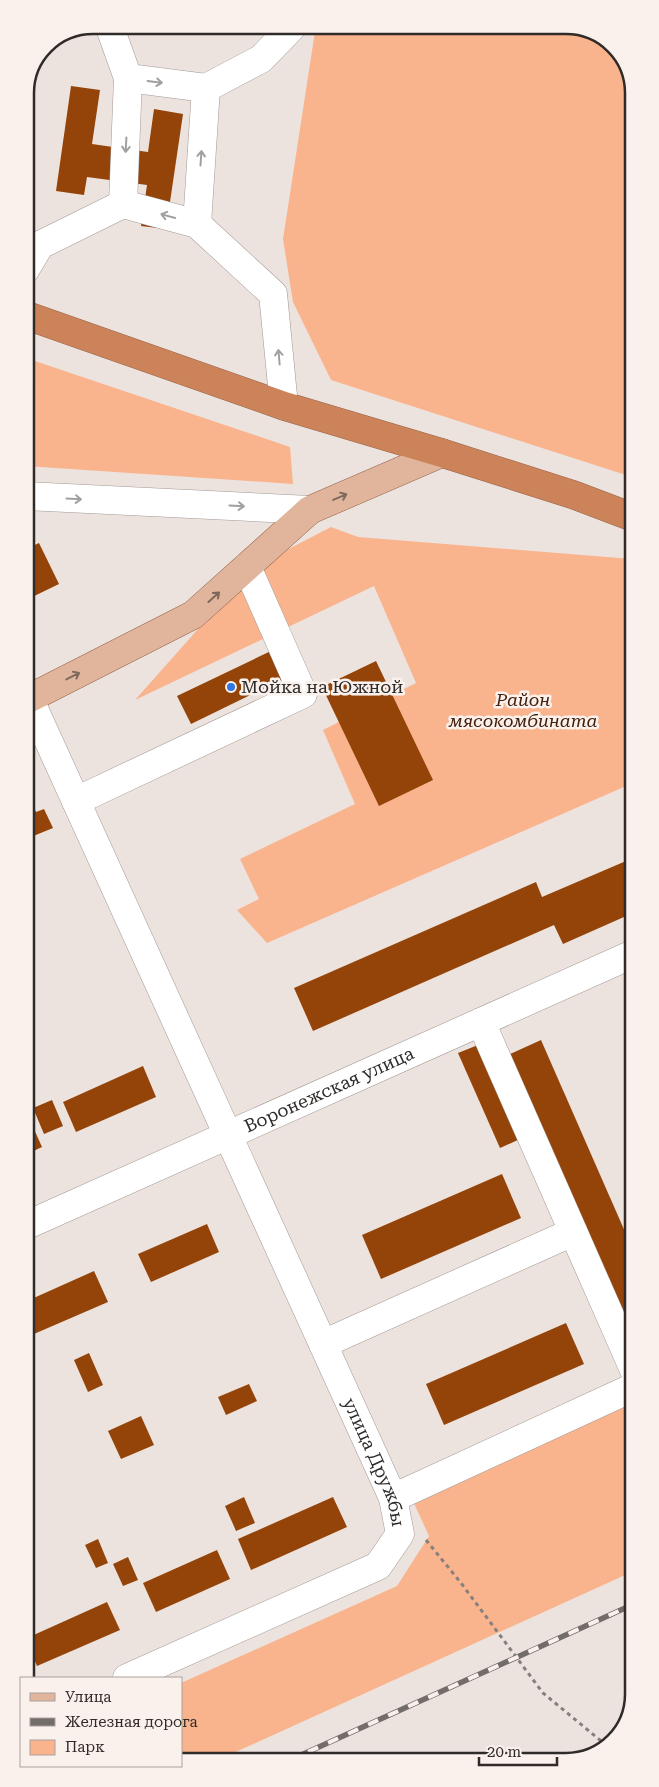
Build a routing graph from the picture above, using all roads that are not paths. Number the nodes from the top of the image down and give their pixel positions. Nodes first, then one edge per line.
1 (111, 34) edge
2 (285, 34) edge
3 (128, 78) junction
4 (206, 88) junction
5 (123, 204) junction
6 (197, 224) junction
7 (34, 255) edge
8 (34, 318) edge
9 (284, 406) junction
10 (442, 453) junction
11 (574, 495) junction
12 (34, 496) edge
13 (625, 508) edge
14 (310, 510) junction
15 (625, 514) edge
16 (247, 567) junction
17 (34, 696) edge
18 (34, 712) edge
19 (76, 801) junction
20 (625, 958) edge
21 (481, 1022) junction
22 (228, 1135) junction
23 (34, 1222) edge
24 (573, 1232) junction
25 (323, 1344) junction
26 (625, 1350) edge
27 (625, 1391) edge
28 (393, 1498) junction
29 (129, 1677) edge

1 - 3 street
2 - 4 street
3 -> 4 street
3 -> 5 street
6 -> 4 street
6 -> 5 street
5 - 7 street
9 -> 6 street
8 - 9 highway
9 - 10 highway
10 - 11 highway
14 -> 10 main road
11 - 13 main road
11 - 15 highway
12 -> 14 street
14 - 16 main road
17 -> 16 main road
16 - 19 street
18 - 19 street, улица Дружбы
19 - 22 street, улица Дружбы
20 - 21 street, Воронежская улица
21 - 22 street, Воронежская улица
21 - 24 street
22 - 23 street, Воронежская улица
22 - 25 street, улица Дружбы
24 - 25 street
24 - 26 street
25 - 28 street, улица Дружбы
27 - 28 street
28 - 29 street, улица Дружбы

